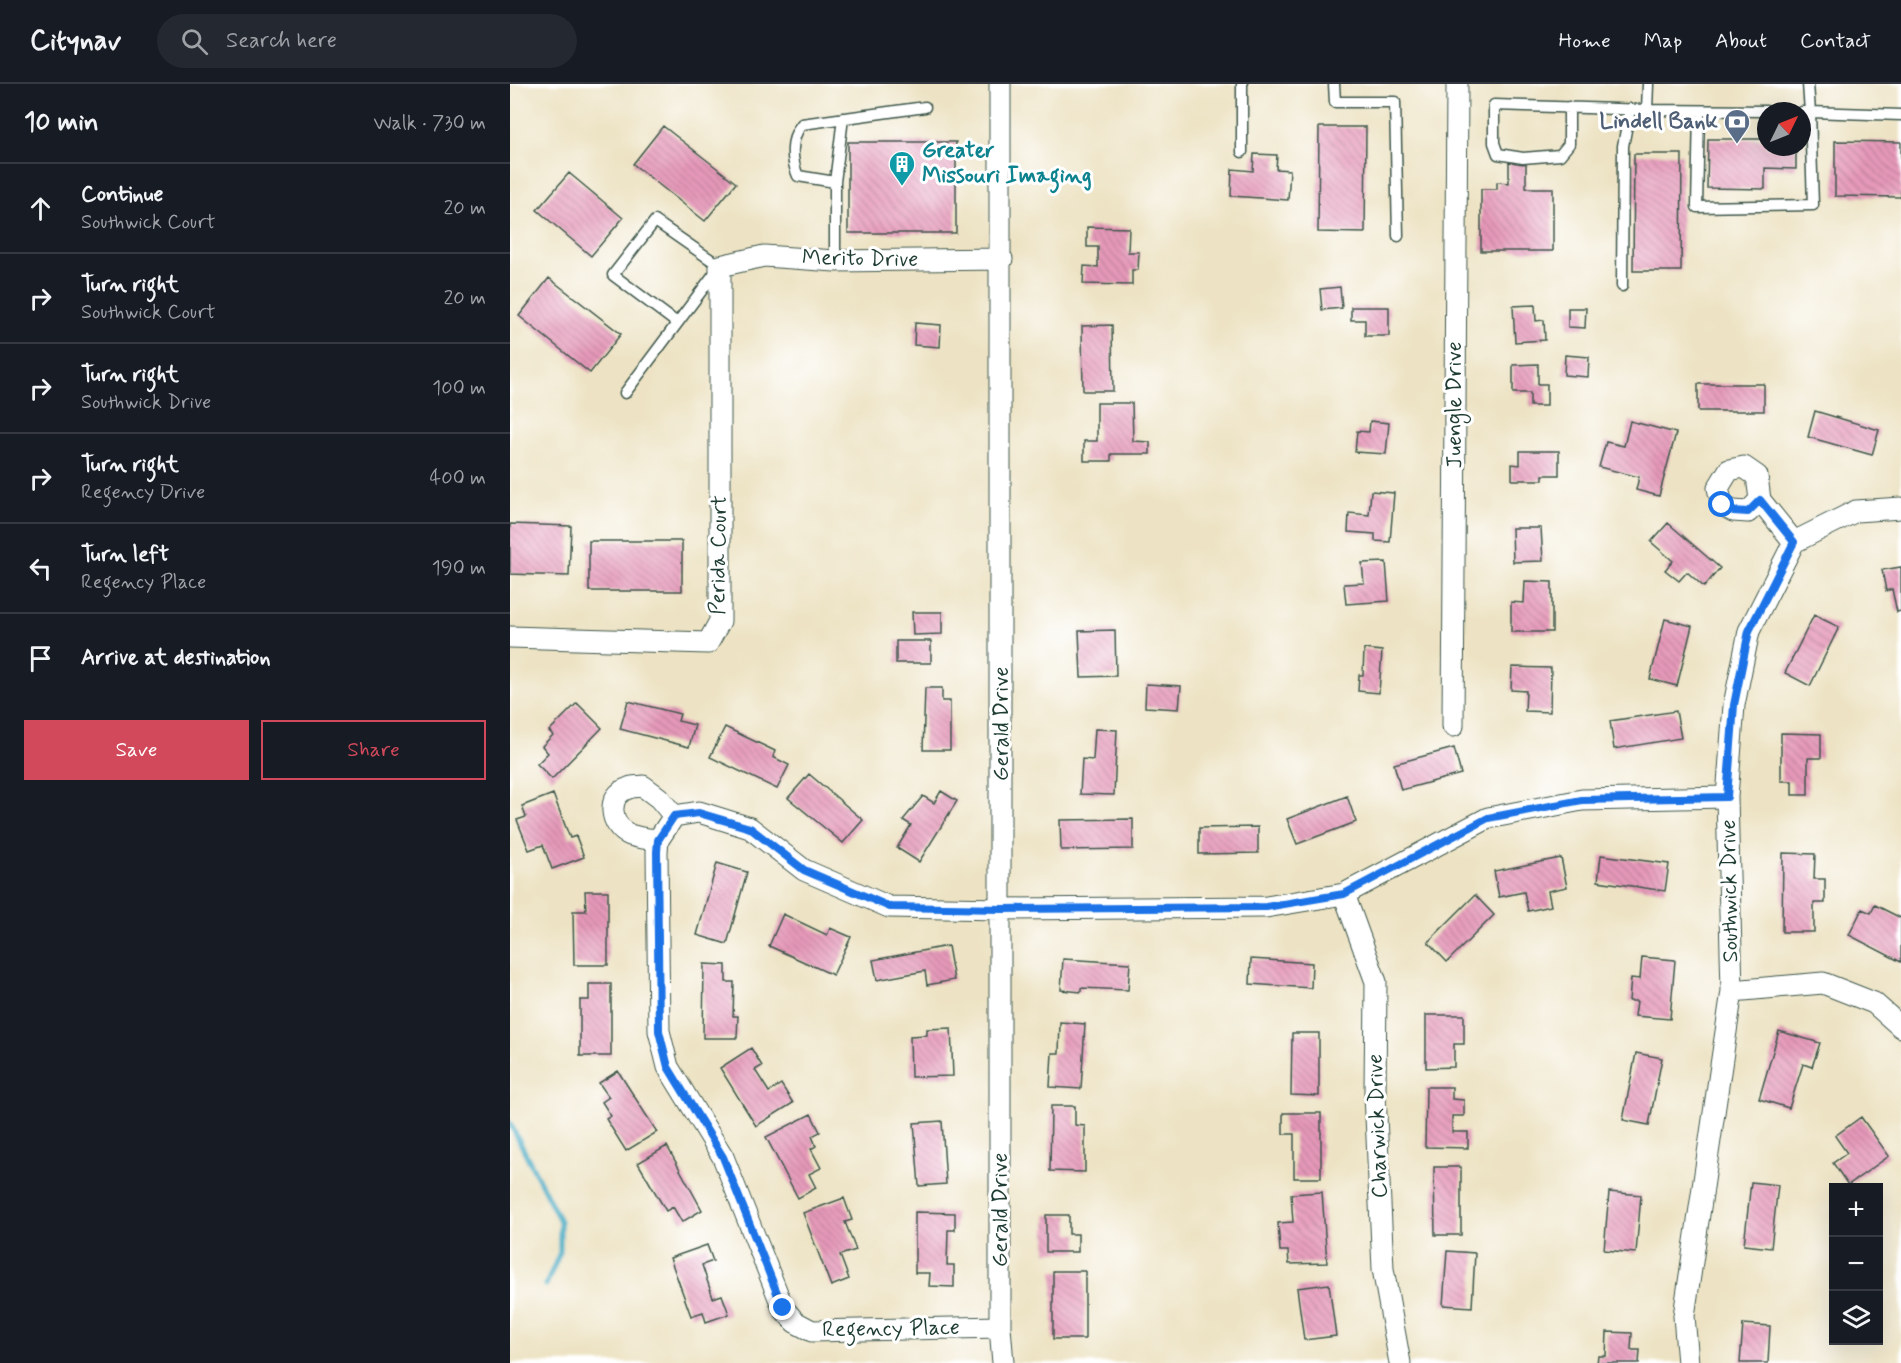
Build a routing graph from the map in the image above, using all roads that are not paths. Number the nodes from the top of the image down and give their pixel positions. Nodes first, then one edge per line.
1 (1000, 84) edge
2 (1242, 84) edge
3 (1334, 84) edge
4 (1457, 84) edge
5 (1648, 84) edge
6 (1808, 84) edge
7 (1807, 102) edge
8 (925, 107) dead end
9 (1569, 107) junction
10 (1630, 109) junction
11 (1647, 110) junction
12 (1699, 111) junction
13 (1757, 111) edge
14 (1811, 112) edge
15 (1901, 115) edge
16 (843, 118) junction
17 (1242, 152) dead end
18 (1810, 156) edge
19 (835, 182) junction
20 (1398, 236) dead end
21 (1002, 259) junction
22 (835, 261) junction
23 (720, 266) junction
24 (1622, 286) dead end
25 (677, 323) junction
26 (625, 393) dead end
27 (1760, 500) dead end
28 (1901, 508) edge
29 (1794, 542) junction
30 (510, 637) edge
31 (1453, 726) dead end
32 (1727, 797) junction
33 (674, 816) junction
34 (658, 840) junction
35 (1344, 894) junction
36 (1002, 909) junction
37 (1732, 991) junction
38 (1901, 1027) edge
39 (1000, 1327) junction
40 (1002, 1363) edge
41 (1400, 1363) edge
42 (1688, 1363) edge

1 - 21 street, Gerald Drive
2 - 17 lane
3 - 20 lane
4 - 31 street, Juengle Drive
5 - 11 lane
6 - 7 lane
8 - 16 lane
9 - 9 lane
9 - 10 lane
10 - 11 lane
10 - 24 lane
11 - 12 lane
12 - 13 lane
12 - 18 lane
14 - 15 lane
16 - 19 lane
16 - 19 lane
19 - 22 lane
21 - 22 street, Merito Drive
21 - 36 street, Gerald Drive
22 - 23 street, Merito Drive
23 - 25 lane
23 - 25 lane
23 - 30 street, Perida Court
25 - 26 lane
27 - 29 street
28 - 29 street
29 - 32 street, Southwick Drive
32 - 35 street
32 - 37 street, Southwick Drive
33 - 34 street
33 - 34 street
33 - 36 street
34 - 39 street, Regency Place
35 - 36 street
35 - 41 street, Charwick Drive
36 - 39 street, Gerald Drive
37 - 38 street
37 - 42 street, Southwick Drive
39 - 40 street, Gerald Drive

